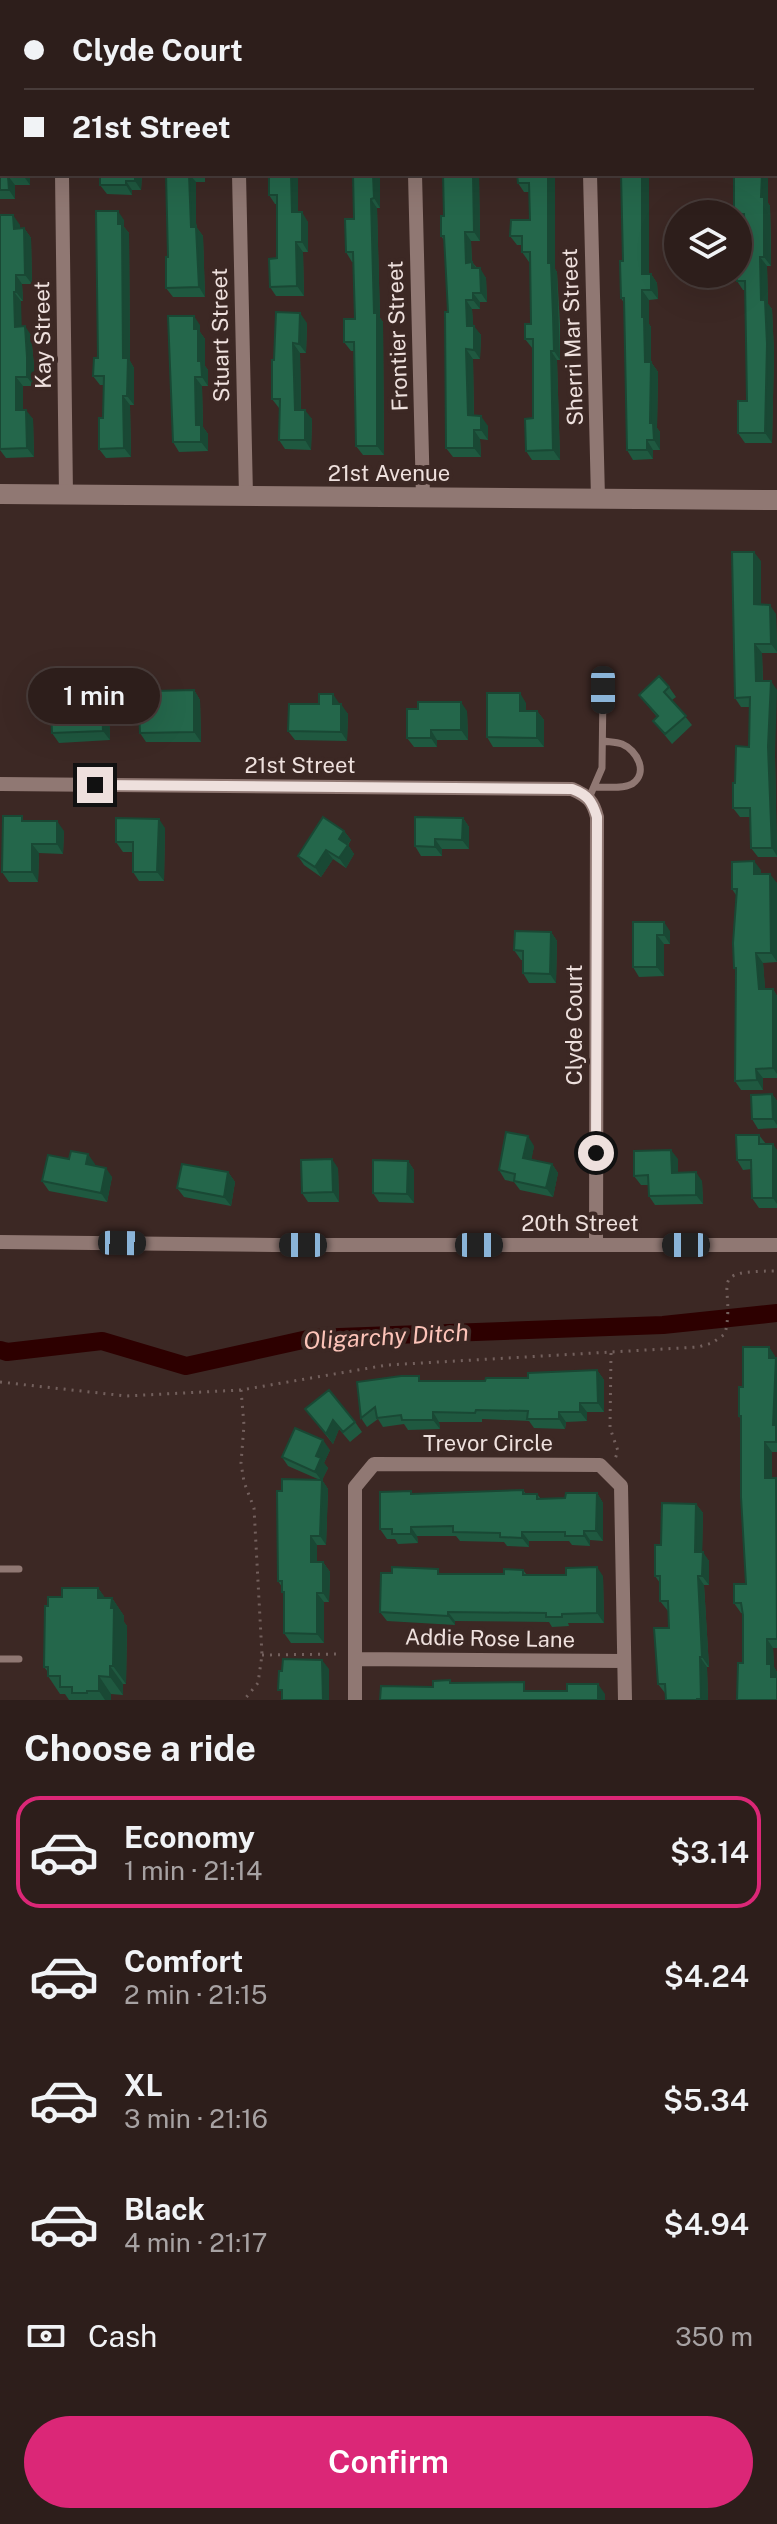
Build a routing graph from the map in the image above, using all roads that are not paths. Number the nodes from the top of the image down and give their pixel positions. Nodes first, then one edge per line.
1 (62, 176) edge
2 (239, 176) edge
3 (415, 176) edge
4 (590, 176) edge
5 (0, 494) edge
6 (66, 495) junction
7 (246, 496) junction
8 (423, 497) junction
9 (598, 498) junction
10 (777, 500) edge
11 (603, 690) dead end
12 (603, 741) junction
13 (0, 784) edge
14 (592, 797) junction
15 (0, 1242) edge
16 (596, 1244) junction
17 (777, 1245) edge
18 (0, 1569) edge
19 (19, 1569) dead end
20 (355, 1656) junction
21 (0, 1659) edge
22 (19, 1659) dead end
23 (624, 1661) junction
24 (355, 1700) edge
25 (625, 1700) edge

1 - 6 street, Kay Street
2 - 7 street, Stuart Street
3 - 8 street, Frontier Street
4 - 9 street, Sherri Mar Street
5 - 6 street, 21st Avenue
6 - 7 street, 21st Avenue
7 - 8 street, 21st Avenue
8 - 9 street, 21st Avenue
9 - 10 street, 21st Avenue
11 - 12 lane
12 - 14 lane
12 - 14 lane
13 - 14 street, 21st Street
14 - 16 street, Clyde Court
15 - 16 street, 20th Street
16 - 17 street, 20th Street
18 - 19 lane
20 - 23 street, Addie Rose Lane
20 - 23 street, Trevor Circle
20 - 24 street, Trevor Circle
21 - 22 lane
23 - 25 street

